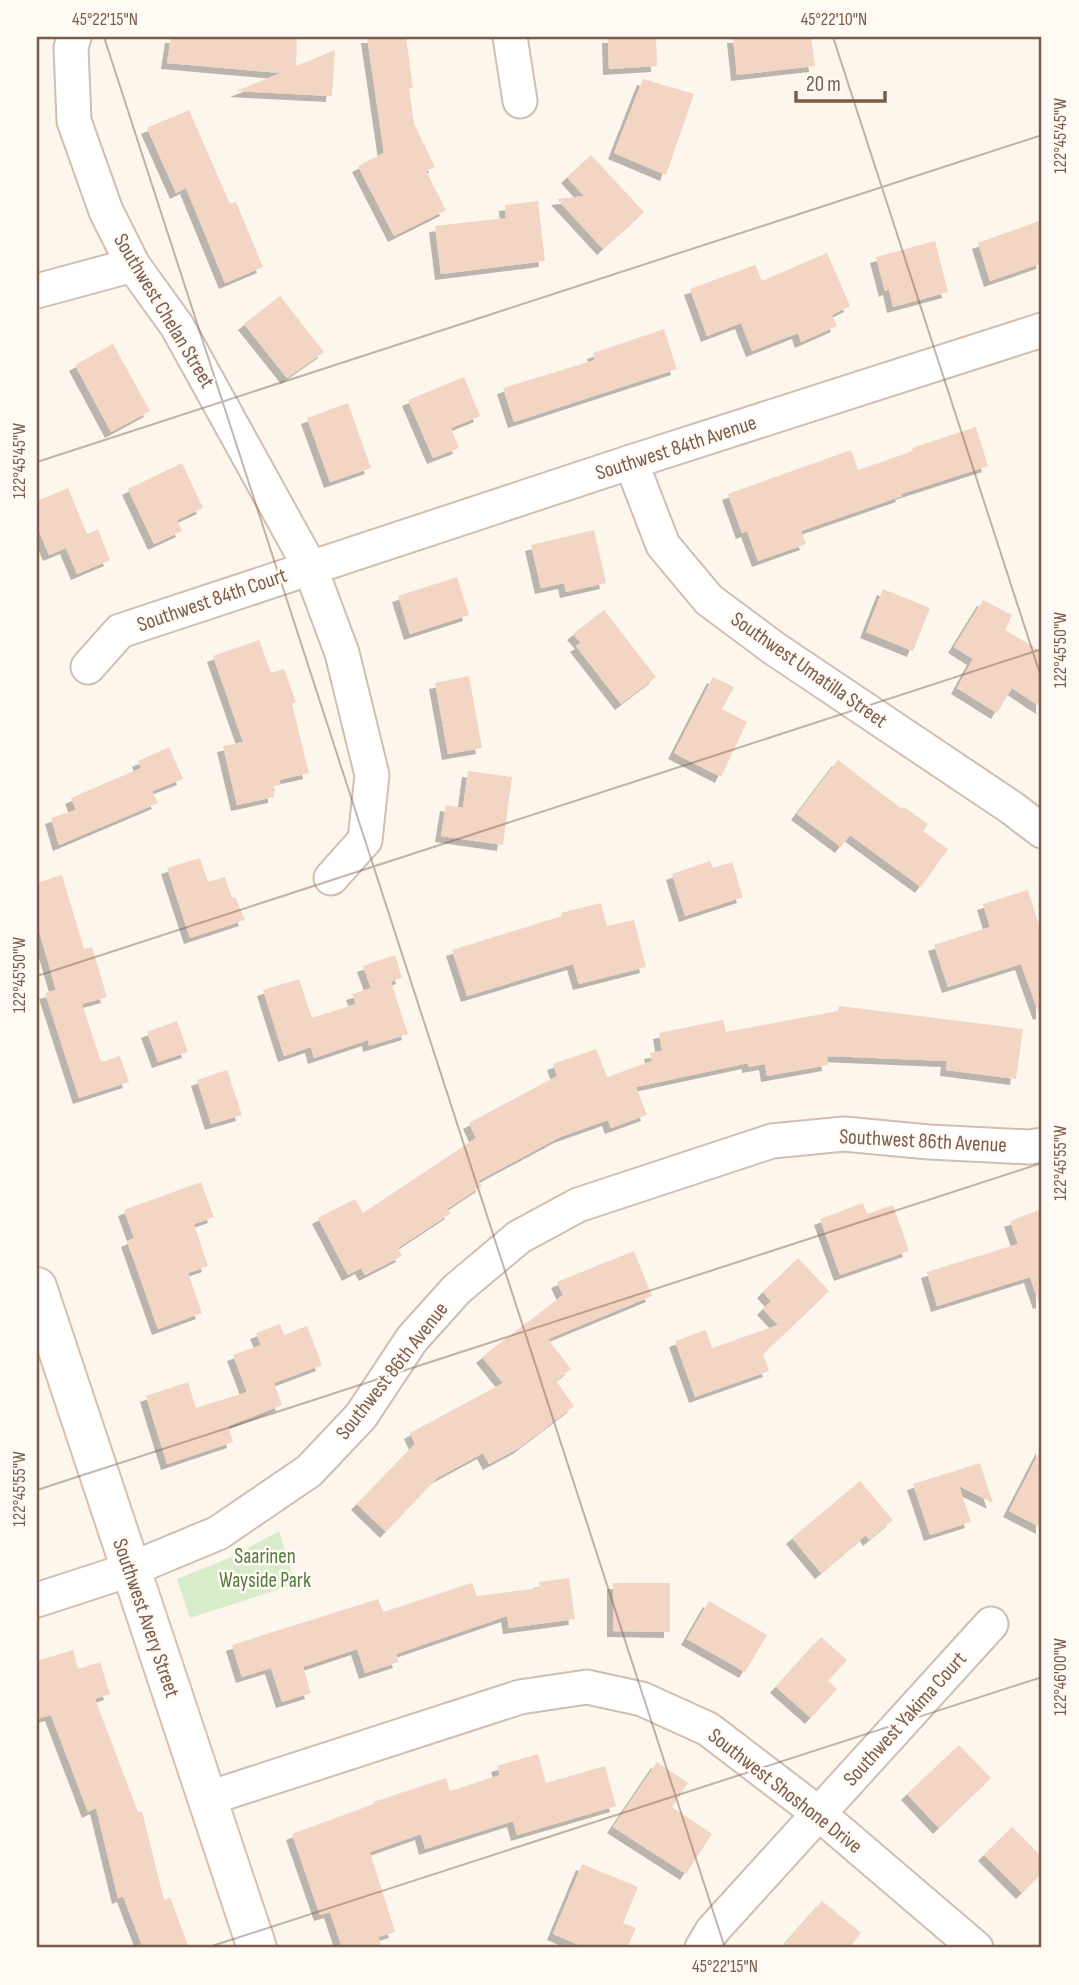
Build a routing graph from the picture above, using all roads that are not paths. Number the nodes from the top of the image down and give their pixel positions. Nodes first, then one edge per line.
1 (74, 37) edge
2 (510, 37) edge
3 (520, 101) dead end
4 (133, 265) junction
5 (37, 291) edge
6 (1042, 330) edge
7 (631, 462) junction
8 (310, 567) junction
9 (88, 667) dead end
10 (1042, 831) edge
11 (331, 878) dead end
12 (1042, 1145) edge
13 (37, 1287) edge
14 (129, 1570) junction
15 (37, 1600) edge
16 (991, 1624) dead end
17 (206, 1799) junction
18 (818, 1813) junction
19 (257, 1948) edge
20 (702, 1948) edge
21 (976, 1948) edge

1 - 4 street, Southwest Chelan Street
2 - 3 street
4 - 5 street
4 - 8 street, Southwest Chelan Street
6 - 7 street, Southwest 84th Avenue
7 - 8 street, Southwest 84th Avenue
7 - 10 street, Southwest Umatilla Street
8 - 9 street, Southwest 84th Court
8 - 11 street, Southwest Chelan Street
12 - 14 street, Southwest 86th Avenue
13 - 14 street, Southwest Avery Street
14 - 15 street, Southwest 86th Avenue
14 - 17 street, Southwest Avery Street
16 - 18 street, Southwest Yakima Court
17 - 18 street, Southwest Shoshone Drive
17 - 19 street, Southwest Avery Street
18 - 20 street, Southwest Yakima Court
18 - 21 street, Southwest Shoshone Drive

